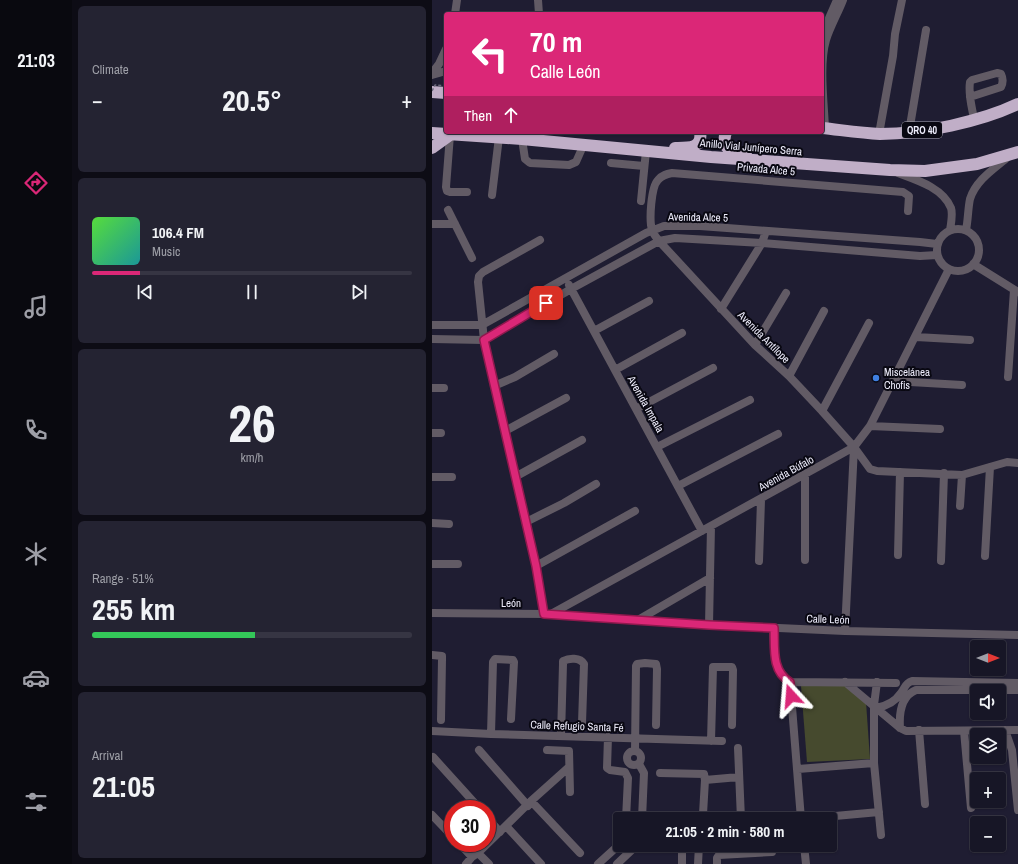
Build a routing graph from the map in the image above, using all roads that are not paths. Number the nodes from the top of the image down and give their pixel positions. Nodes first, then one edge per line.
1 (457, 0) edge
2 (538, 0) edge
3 (837, 0) edge
4 (843, 0) edge
5 (902, 0) edge
6 (455, 12) edge
7 (539, 12) edge
8 (824, 29) edge
9 (926, 30) dead end
10 (824, 52) edge
11 (444, 55) edge
12 (444, 71) edge
13 (432, 74) edge
14 (432, 91) edge
15 (444, 93) edge
16 (970, 98) dead end
17 (1018, 104) edge
18 (974, 119) junction
19 (824, 128) edge
20 (909, 132) junction
21 (432, 133) edge
22 (444, 134) edge
23 (450, 134) junction
24 (700, 134) edge
25 (725, 134) edge
26 (879, 134) junction
27 (499, 137) junction
28 (522, 139) junction
29 (584, 144) junction
30 (604, 146) junction
31 (432, 148) edge
32 (646, 151) junction
33 (1015, 153) edge
34 (611, 163) dead end
35 (798, 164) junction
36 (644, 166) junction
37 (890, 170) junction
38 (467, 192) dead end
39 (492, 195) dead end
40 (641, 201) dead end
41 (448, 210) dead end
42 (908, 211) dead end
43 (432, 224) edge
44 (455, 224) junction
45 (652, 230) junction
46 (766, 230) junction
47 (950, 230) junction
48 (966, 230) junction
49 (540, 240) dead end
50 (659, 241) junction
51 (762, 243) junction
52 (937, 244) junction
53 (937, 255) junction
54 (472, 258) dead end
55 (973, 264) junction
56 (949, 269) junction
57 (566, 278) junction
58 (571, 289) junction
59 (1016, 291) edge
60 (786, 293) dead end
61 (649, 301) dead end
62 (721, 309) junction
63 (824, 311) dead end
64 (869, 323) dead end
65 (432, 325) edge
66 (482, 325) junction
67 (594, 331) junction
68 (682, 333) dead end
69 (916, 337) junction
70 (432, 339) edge
71 (484, 340) junction
72 (970, 340) dead end
73 (755, 345) junction
74 (554, 354) dead end
75 (713, 368) dead end
76 (615, 370) junction
77 (788, 376) junction
78 (1008, 377) dead end
79 (893, 381) junction
80 (962, 384) dead end
81 (494, 386) junction
82 (432, 388) edge
83 (444, 388) dead end
84 (566, 398) dead end
85 (750, 400) dead end
86 (636, 409) junction
87 (822, 411) junction
88 (870, 426) junction
89 (940, 429) dead end
90 (505, 431) junction
91 (778, 434) dead end
92 (582, 440) dead end
93 (657, 447) junction
94 (854, 447) junction
95 (1018, 463) edge
96 (990, 467) junction
97 (900, 472) junction
98 (944, 473) junction
99 (805, 475) junction
100 (962, 475) junction
101 (432, 477) edge
102 (452, 477) dead end
103 (515, 477) junction
104 (596, 484) dead end
105 (678, 486) junction
106 (761, 500) junction
107 (960, 506) dead end
108 (635, 511) dead end
109 (526, 522) junction
110 (432, 524) edge
111 (449, 524) dead end
112 (711, 526) junction
113 (702, 531) junction
114 (898, 555) dead end
115 (985, 556) dead end
116 (805, 560) dead end
117 (759, 561) dead end
118 (941, 561) dead end
119 (432, 564) edge
120 (458, 564) dead end
121 (536, 566) junction
122 (710, 578) junction
123 (432, 613) edge
124 (547, 614) junction
125 (637, 620) junction
126 (709, 625) junction
127 (774, 628) junction
128 (845, 631) junction
129 (1018, 635) edge
130 (432, 655) edge
131 (790, 682) junction
132 (845, 682) junction
133 (877, 682) junction
134 (896, 683) dead end
135 (1018, 683) edge
136 (953, 685) junction
137 (1018, 690) edge
138 (905, 694) junction
139 (875, 706) junction
140 (511, 718) dead end
141 (441, 720) dead end
142 (582, 723) dead end
143 (656, 725) dead end
144 (732, 725) dead end
145 (900, 728) junction
146 (919, 730) junction
147 (1006, 730) edge
148 (1018, 730) edge
149 (432, 731) edge
150 (964, 731) junction
151 (970, 731) edge
152 (1006, 732) edge
153 (491, 734) junction
154 (561, 736) junction
155 (608, 737) junction
156 (635, 739) junction
157 (711, 741) junction
158 (722, 741) dead end
159 (738, 748) dead end
160 (479, 750) dead end
161 (547, 750) dead end
162 (433, 757) dead end
163 (874, 763) junction
164 (569, 767) junction
165 (798, 769) junction
166 (660, 773) dead end
167 (739, 777) junction
168 (705, 780) junction
169 (570, 792) dead end
170 (970, 797) edge
171 (472, 800) edge
172 (530, 803) junction
173 (925, 804) dead end
174 (1018, 810) edge
175 (626, 812) edge
176 (642, 812) edge
177 (704, 812) edge
178 (741, 812) edge
179 (801, 812) edge
180 (878, 812) junction
181 (432, 815) edge
182 (837, 816) edge
183 (496, 824) edge
184 (444, 828) edge
185 (503, 829) junction
186 (880, 835) dead end
187 (613, 850) edge
188 (471, 852) edge
189 (630, 852) edge
190 (682, 852) dead end
191 (699, 852) edge
192 (730, 852) edge
193 (805, 852) edge
194 (580, 853) dead end
195 (475, 855) junction
196 (466, 864) edge
197 (489, 864) edge
198 (541, 864) edge
199 (598, 864) edge
200 (617, 864) edge
201 (682, 864) edge
202 (698, 864) edge
203 (717, 864) edge
204 (806, 864) edge

1 - 6 street
2 - 7 street
3 - 8 street
4 - 10 street
5 - 26 street
9 - 20 street
11 - 13 street
12 - 13 street
14 - 15 highway
16 - 18 street
17 - 18 highway, QRO 40
18 - 20 highway, QRO 40
19 - 26 highway, QRO 40
20 - 26 highway, QRO 40
21 - 22 highway, Anillo Vial Junípero Serra
23 - 27 highway, Anillo Vial Junípero Serra
23 - 31 highway
23 - 38 street
24 - 30 highway
25 - 35 highway
27 - 28 highway, Anillo Vial Junípero Serra
27 - 39 street
28 - 29 highway, Anillo Vial Junípero Serra
28 - 29 street
29 - 30 highway, Anillo Vial Junípero Serra
30 - 32 highway, Anillo Vial Junípero Serra
32 - 35 highway, Anillo Vial Junípero Serra
32 - 36 street
33 - 37 highway, Anillo Vial Junípero Serra
33 - 48 street
34 - 36 street
35 - 37 highway, Anillo Vial Junípero Serra
36 - 40 street
37 - 47 street
41 - 44 street
42 - 45 street, Privada Alce 5
43 - 44 street
44 - 54 street
45 - 46 street, Avenida Alce 5
45 - 50 street, Avenida Antílope
45 - 57 street, Avenida Alce 5
46 - 51 street
46 - 52 street, Avenida Alce 5
47 - 48 street
47 - 52 street
48 - 55 street
49 - 66 street
50 - 51 street, Avenida Alce 5
50 - 58 street, Avenida Alce 5
50 - 62 street, Avenida Antílope
51 - 53 street, Avenida Alce 5
51 - 62 street
52 - 53 street
53 - 56 street
55 - 56 street
55 - 59 street
56 - 69 street, Avenida Búfalo
57 - 58 street, Avenida Impala
57 - 66 street, Avenida Alce 5
58 - 67 street, Avenida Impala
58 - 71 street, Avenida Alce 5
59 - 78 street
60 - 73 street
61 - 67 street
62 - 73 street, Avenida Antílope
63 - 77 street
64 - 87 street
65 - 66 street
66 - 71 street
67 - 76 street, Avenida Impala
68 - 76 street
69 - 72 street
69 - 79 street, Avenida Búfalo
70 - 71 street
71 - 81 street
73 - 77 street, Avenida Antílope
74 - 81 street
75 - 86 street
76 - 86 street, Avenida Impala
77 - 87 street, Avenida Antílope
79 - 80 street
79 - 88 street, Avenida Búfalo
81 - 90 street
82 - 83 street
84 - 90 street
85 - 93 street
86 - 93 street, Avenida Impala
87 - 94 street, Avenida Antílope
88 - 89 street
88 - 94 street, Avenida Búfalo
90 - 103 street
91 - 105 street
92 - 103 street
93 - 105 street, Avenida Impala
94 - 97 street, Avenida Antílope
94 - 99 street, Avenida Búfalo
94 - 128 street
95 - 96 street
96 - 100 street
96 - 115 street
97 - 98 street, Avenida Antílope
97 - 114 street
98 - 100 street, Avenida Antílope
98 - 118 street
99 - 106 street, Avenida Búfalo
99 - 116 street
100 - 107 street
101 - 102 street
103 - 109 street
104 - 109 street
105 - 113 street, Avenida Impala
106 - 112 street, Avenida Búfalo
106 - 117 street
108 - 121 street
109 - 121 street
110 - 111 street
112 - 113 street, Avenida Búfalo
112 - 122 street
113 - 124 street, Avenida Búfalo
119 - 120 street
121 - 124 street
122 - 125 street
122 - 126 street
123 - 124 street, León
124 - 125 street, León
125 - 126 street, Calle León
126 - 127 street, Calle León
127 - 128 street, Calle León
127 - 131 street
128 - 129 street, Calle León
130 - 141 street
131 - 132 street
131 - 165 street
132 - 133 street
132 - 139 street
133 - 134 street
133 - 139 street
135 - 136 street
136 - 137 street
136 - 138 street
138 - 139 street
138 - 145 street
139 - 145 street
139 - 163 street
140 - 153 street
142 - 154 street
143 - 156 street
144 - 157 street
145 - 146 street
146 - 150 street
146 - 173 street
147 - 148 street
149 - 153 street, Calle Refugio Santa Fé
150 - 151 street
150 - 170 street
152 - 174 street
153 - 154 street, Calle Refugio Santa Fé
154 - 155 street, Calle Refugio Santa Fé
155 - 156 street, Calle Refugio Santa Fé
155 - 175 street
156 - 157 street, Calle Refugio Santa Fé
156 - 176 street
157 - 158 street, Calle Refugio Santa Fé
159 - 167 street
160 - 172 street
161 - 164 street
162 - 171 street
163 - 165 street
163 - 180 street
164 - 169 street
164 - 172 street
165 - 179 street
166 - 168 street
167 - 168 street
167 - 178 street
168 - 177 street
172 - 185 street
172 - 194 street
180 - 182 street
180 - 186 street
181 - 184 street
183 - 185 street
185 - 195 street
185 - 198 street
187 - 199 street
188 - 195 street
189 - 200 street
190 - 201 street
191 - 202 street
192 - 203 street
193 - 204 street
195 - 196 street
195 - 197 street

